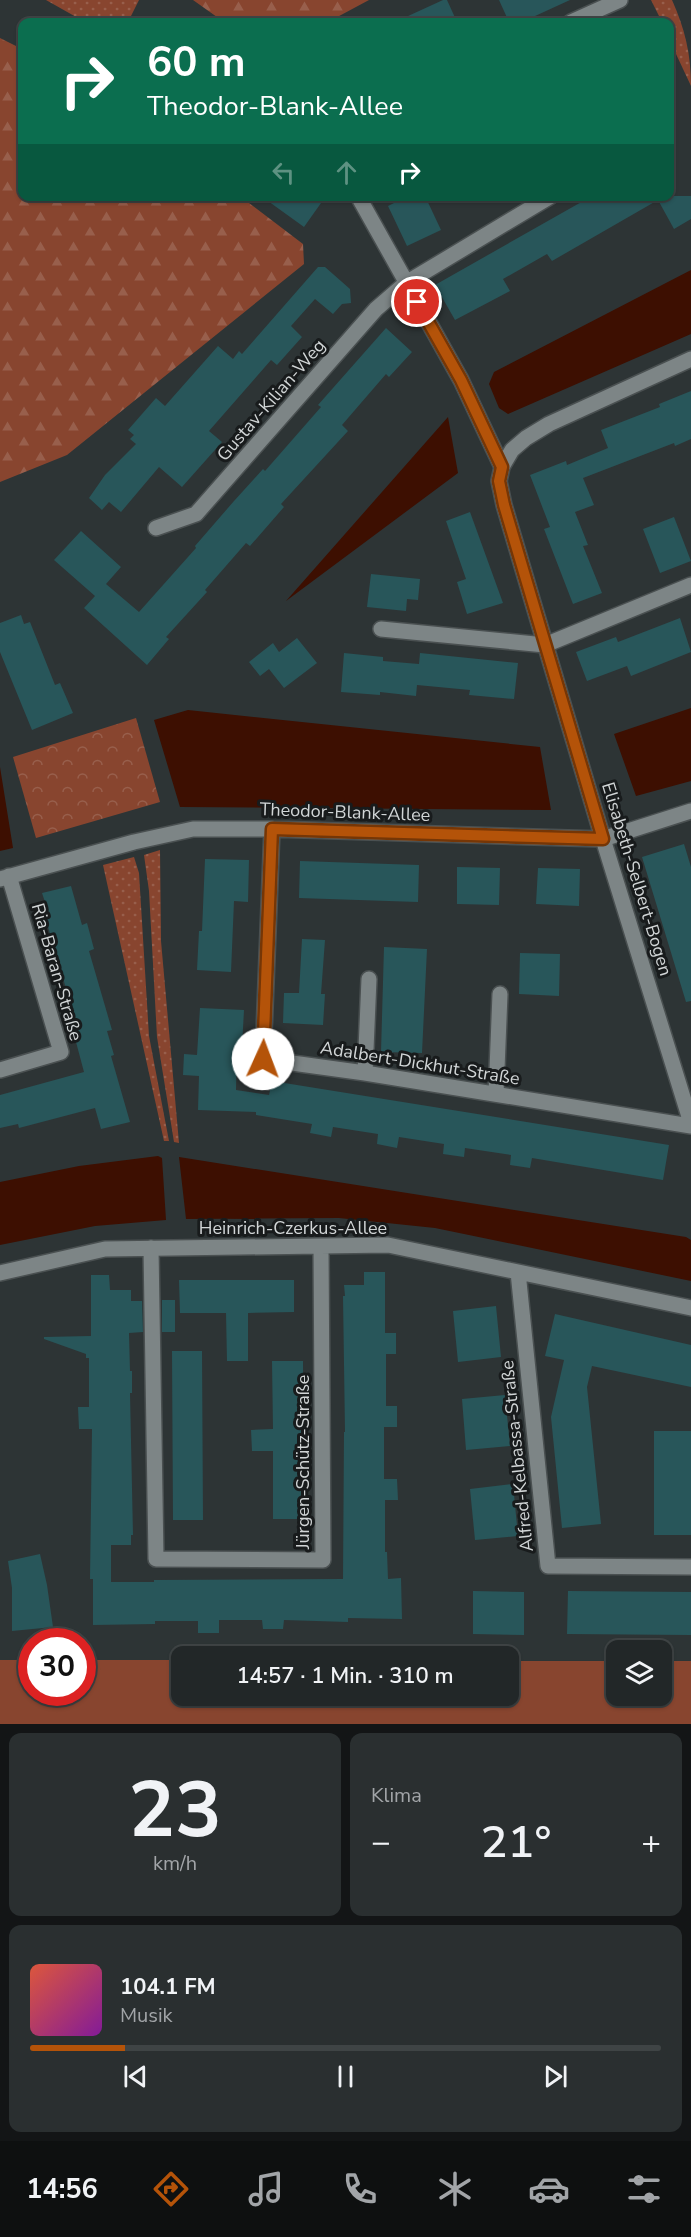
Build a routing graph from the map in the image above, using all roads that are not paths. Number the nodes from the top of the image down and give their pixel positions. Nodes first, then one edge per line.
1 (620, 0) edge
2 (580, 18) edge
3 (361, 201) edge
4 (543, 201) edge
5 (406, 283) junction
6 (691, 359) edge
7 (502, 467) junction
8 (156, 528) dead end
9 (691, 585) edge
10 (381, 629) dead end
11 (545, 645) junction
12 (691, 811) edge
13 (272, 829) junction
14 (603, 839) junction
15 (5, 878) edge
16 (369, 979) dead end
17 (500, 994) dead end
18 (0, 1070) edge
19 (365, 1073) junction
20 (496, 1094) junction
21 (691, 1125) edge
22 (321, 1246) junction
23 (151, 1248) junction
24 (518, 1272) junction
25 (0, 1273) edge
26 (691, 1308) edge
27 (691, 1567) edge

1 - 2 street
3 - 5 street
4 - 5 street, Gustav-Kilian-Weg
5 - 7 street
5 - 8 street, Gustav-Kilian-Weg
6 - 7 street
7 - 11 street, Elisabeth-Selbert-Bogen
9 - 11 street
10 - 11 street
11 - 14 street, Elisabeth-Selbert-Bogen
12 - 14 street, Theodor-Blank-Allee
13 - 14 street, Theodor-Blank-Allee
13 - 15 street, Theodor-Blank-Allee
13 - 19 street, Adalbert-Dickhut-Straße
14 - 21 street, Elisabeth-Selbert-Bogen
15 - 18 street, Ria-Baran-Straße
16 - 19 street
17 - 20 street
19 - 20 street, Adalbert-Dickhut-Straße
20 - 21 street, Adalbert-Dickhut-Straße
22 - 23 street, Heinrich-Czerkus-Allee
22 - 23 street, Jürgen-Schütz-Straße
22 - 24 street, Heinrich-Czerkus-Allee
23 - 25 street, Heinrich-Czerkus-Allee
24 - 26 street, Heinrich-Czerkus-Allee
24 - 27 street, Alfred-Kelbassa-Straße

